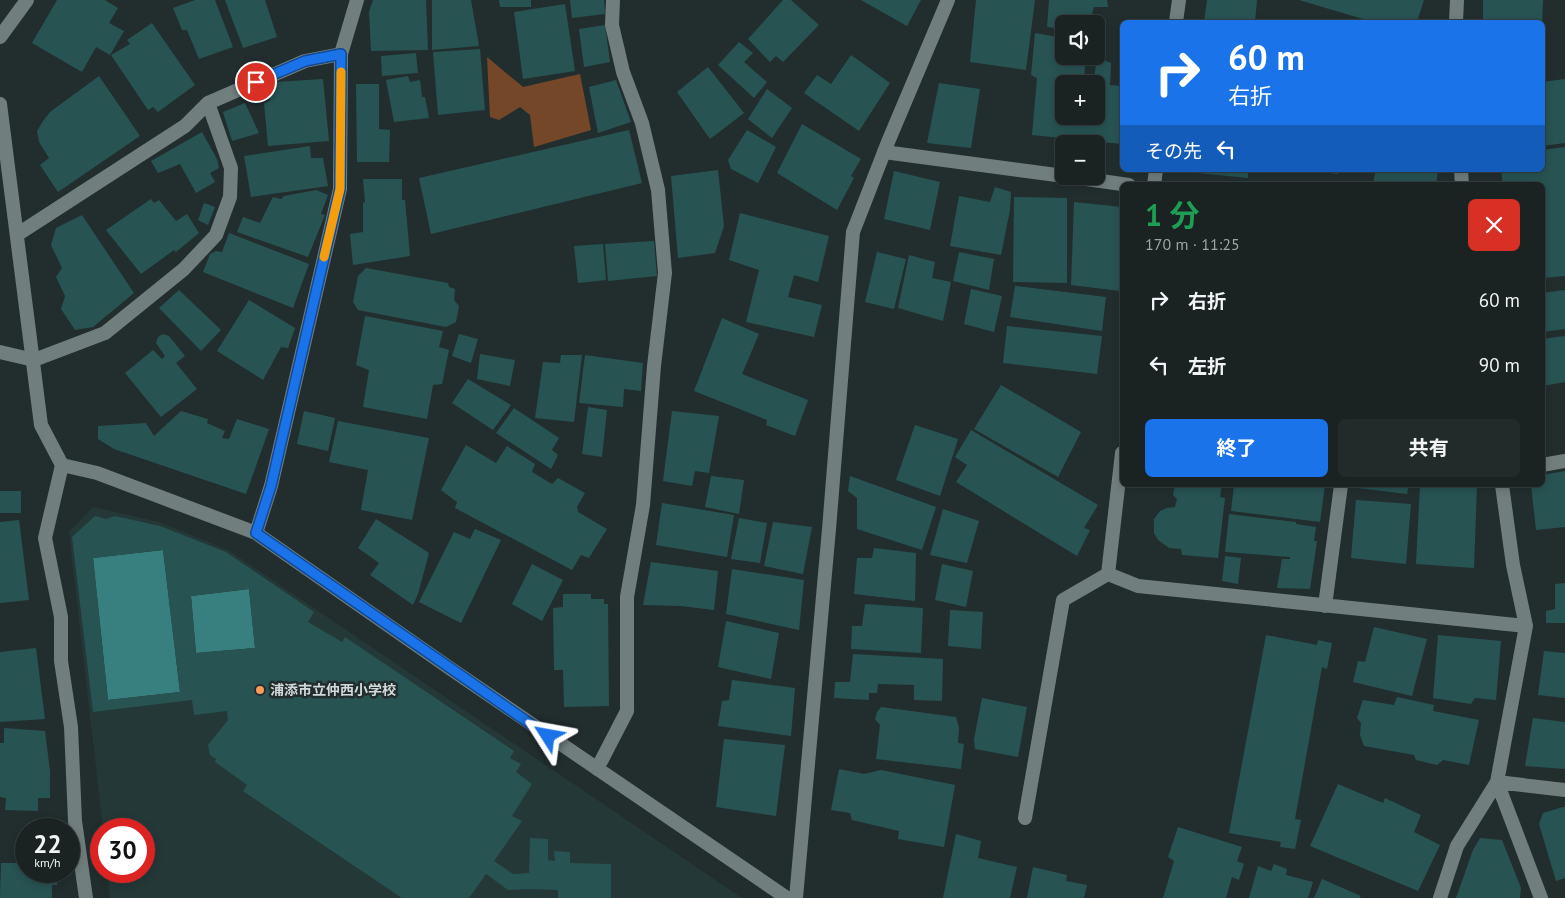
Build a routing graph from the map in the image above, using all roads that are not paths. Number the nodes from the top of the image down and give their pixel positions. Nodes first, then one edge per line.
1 (27, 0) edge
2 (357, 0) edge
3 (613, 0) edge
4 (948, 0) edge
5 (1179, 0) edge
6 (1458, 0) edge
7 (1176, 20) edge
8 (1456, 20) edge
9 (0, 37) edge
10 (341, 54) junction
11 (208, 103) junction
12 (0, 104) edge
13 (884, 152) junction
14 (1055, 175) edge
15 (1105, 182) edge
16 (1120, 184) edge
17 (18, 234) junction
18 (0, 352) edge
19 (34, 360) junction
20 (1565, 461) edge
21 (1545, 464) edge
22 (62, 465) junction
23 (1120, 470) edge
24 (1341, 487) edge
25 (1502, 487) edge
26 (256, 533) junction
27 (1108, 574) junction
28 (1325, 606) junction
29 (1526, 626) junction
30 (597, 769) junction
31 (1497, 782) junction
32 (1565, 790) edge
33 (1025, 818) dead end
34 (86, 898) edge
35 (787, 898) edge
36 (796, 898) edge
37 (1440, 898) edge
38 (1541, 898) edge

1 - 9 street
2 - 10 street
3 - 30 street
4 - 13 street
5 - 7 street
6 - 8 street
10 - 11 street
10 - 26 street
11 - 17 street
11 - 19 street
12 - 17 street
13 - 14 street
13 - 36 street
15 - 16 street
17 - 19 street
18 - 19 street
19 - 22 street
20 - 21 street
22 - 26 street
22 - 34 street
23 - 27 street
24 - 28 street
25 - 29 street
26 - 30 street
27 - 28 street
27 - 33 street
28 - 29 street
29 - 31 street
30 - 35 street
31 - 32 street
31 - 37 street
31 - 38 street

